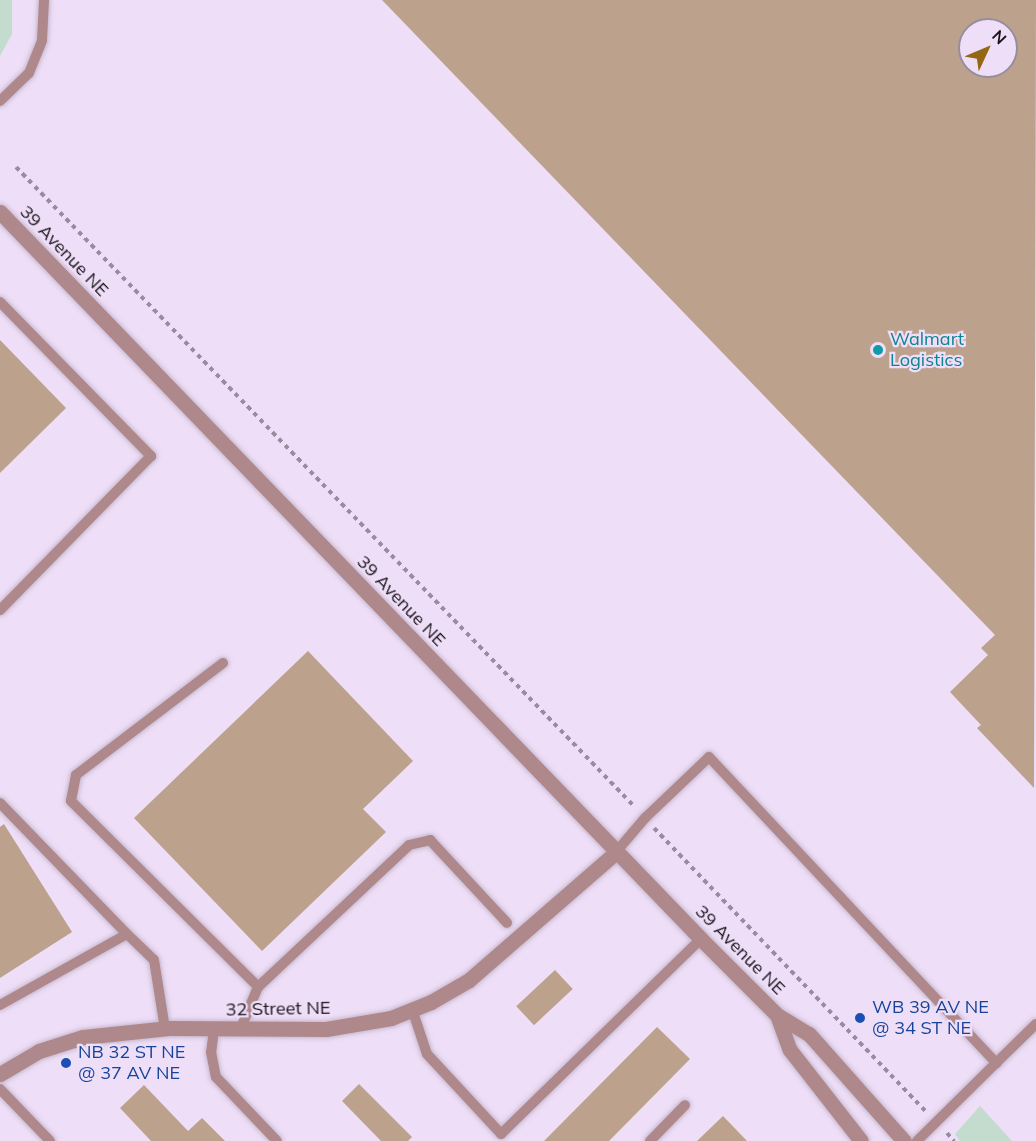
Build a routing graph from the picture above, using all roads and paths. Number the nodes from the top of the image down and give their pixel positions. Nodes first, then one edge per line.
1 (45, 0) edge
2 (0, 101) edge
3 (16, 166) dead end
4 (0, 212) edge
5 (0, 302) edge
6 (0, 610) edge
7 (223, 663) dead end
8 (0, 803) edge
9 (645, 818) junction
10 (616, 852) junction
11 (507, 923) dead end
12 (127, 934) junction
13 (701, 939) junction
14 (258, 987) junction
15 (0, 1005) edge
16 (412, 1009) junction
17 (777, 1015) junction
18 (1036, 1024) edge
19 (165, 1029) junction
20 (214, 1029) junction
21 (240, 1030) junction
22 (996, 1063) junction
23 (0, 1074) edge
24 (0, 1089) edge
25 (918, 1102) dead end
26 (685, 1105) dead end
27 (50, 1141) edge
28 (277, 1141) edge
29 (650, 1141) edge
30 (861, 1141) edge
31 (904, 1141) edge
32 (917, 1141) edge

1 - 2 lane
3 - 9 path
4 - 10 street, 39 Avenue NE
5 - 6 lane
7 - 14 lane
8 - 12 lane
9 - 10 lane
9 - 22 lane
9 - 25 path
10 - 13 street, 39 Avenue NE
10 - 16 street, 32 Street NE
11 - 14 lane
12 - 15 lane
12 - 19 lane
13 - 16 lane
13 - 17 street, 39 Avenue NE
14 - 21 lane
16 - 21 street, 32 Street NE
17 - 30 street, 39 Avenue NE
17 - 31 street, 39 Avenue NE
18 - 22 lane
19 - 20 street, 32 Street NE
19 - 23 street, 32 Street NE
20 - 21 street, 32 Street NE
20 - 28 lane
22 - 32 lane
24 - 27 lane
26 - 29 lane

